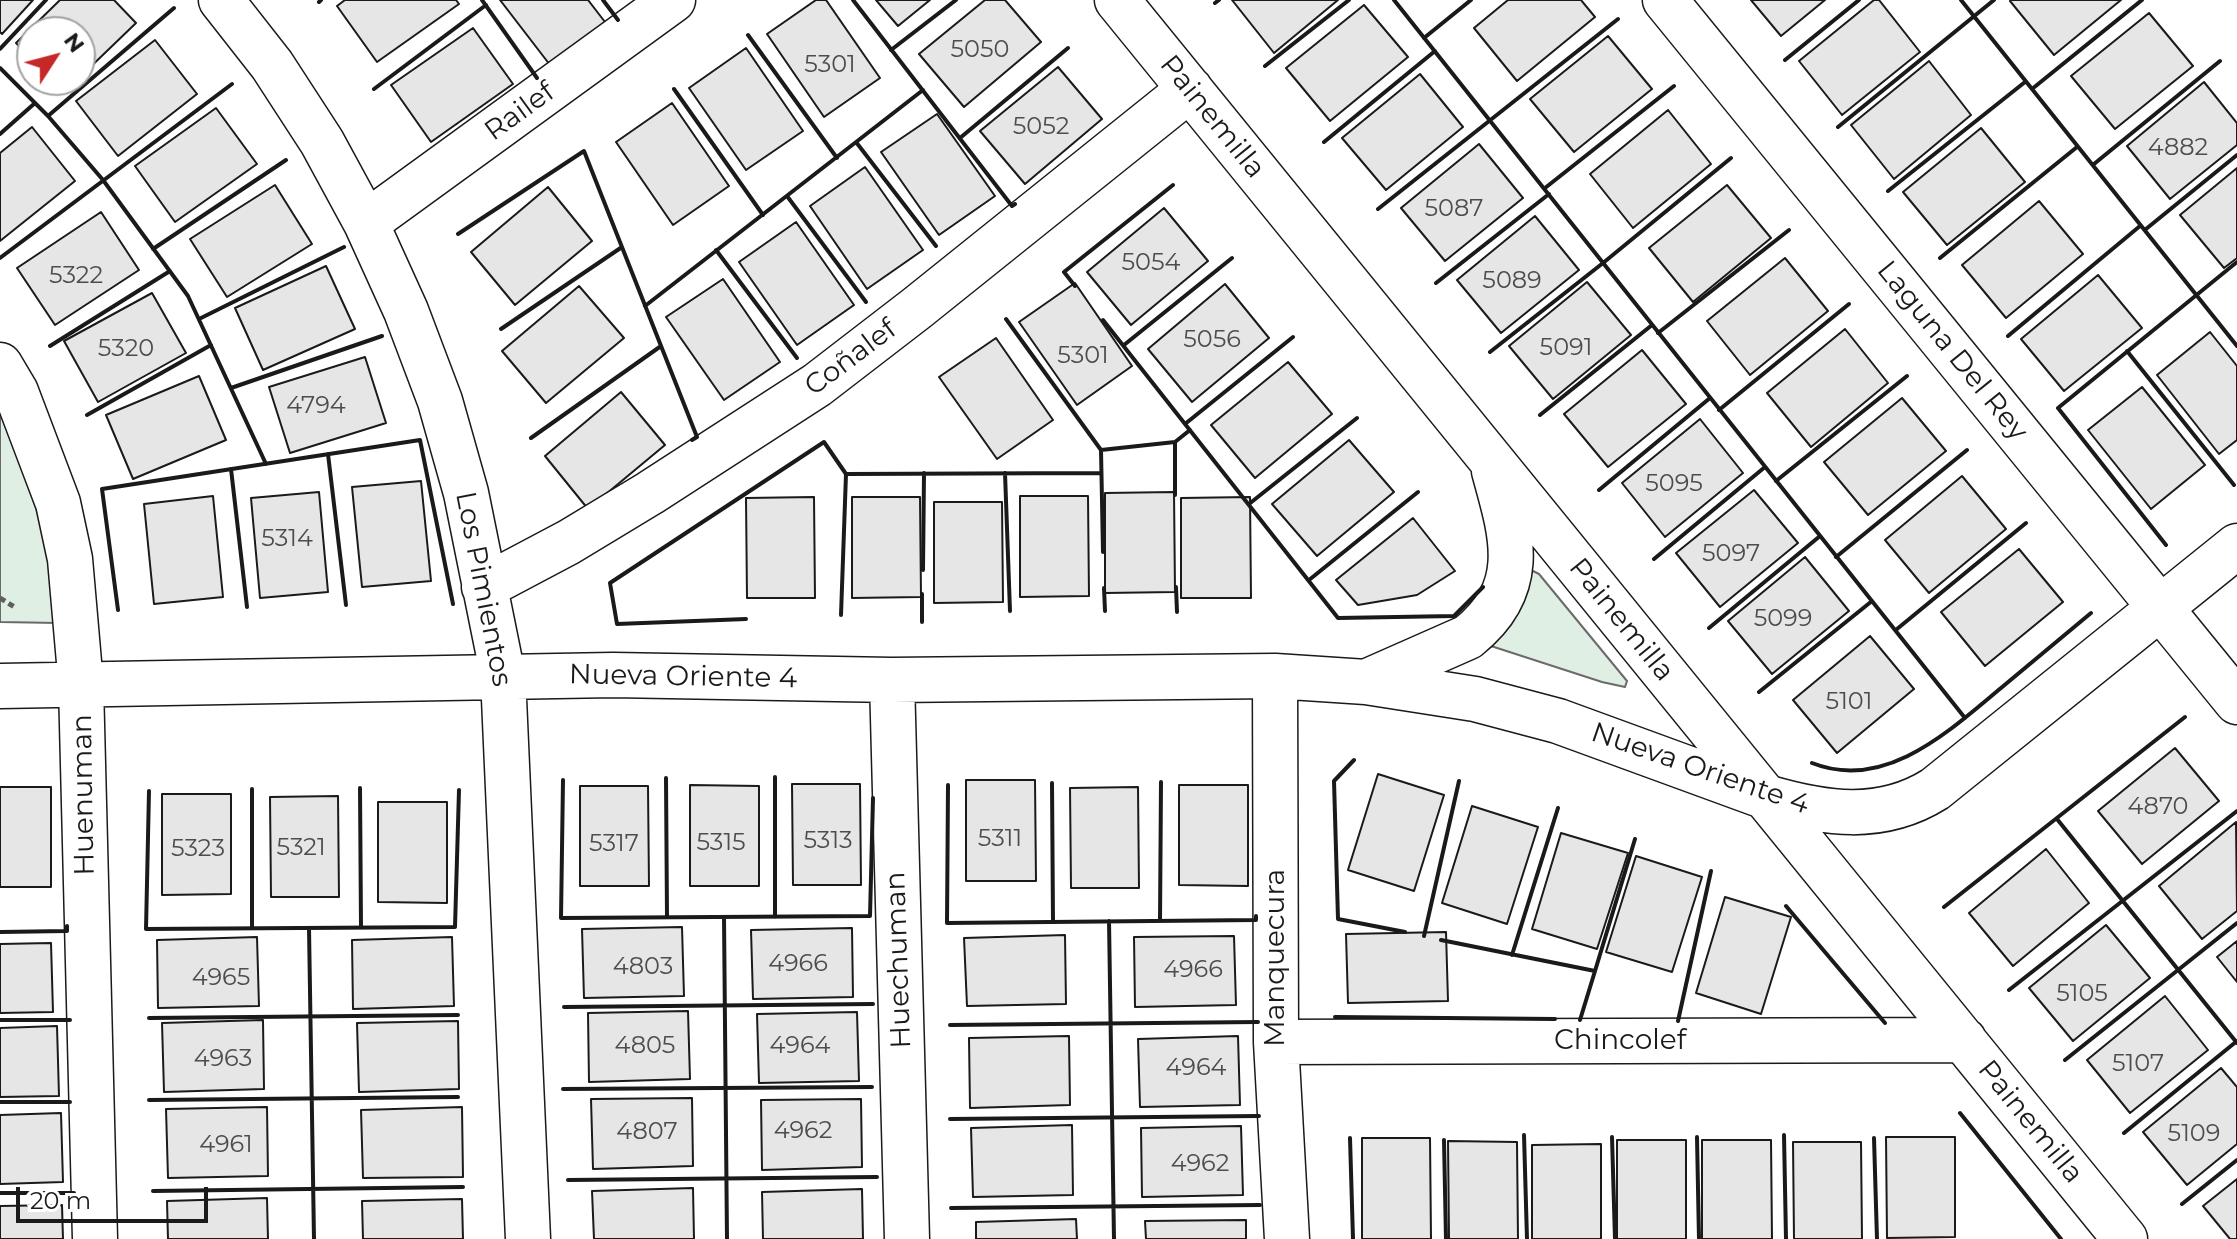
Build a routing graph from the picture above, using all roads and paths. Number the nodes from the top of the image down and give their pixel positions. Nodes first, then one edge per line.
1 (221, 0) edge
2 (673, 0) edge
3 (1117, 0) edge
4 (1665, 0) edge
5 (1190, 89) junction
6 (366, 223) junction
7 (0, 365) edge
8 (1491, 461) junction
9 (2237, 546) edge
10 (484, 587) junction
11 (2162, 607) junction
12 (503, 676) junction
13 (1275, 676) junction
14 (892, 680) junction
15 (1366, 682) junction
16 (81, 685) junction
17 (0, 686) edge
18 (2237, 702) edge
19 (1766, 797) junction
20 (1964, 1040) junction
21 (1276, 1042) junction
22 (95, 1239) edge
23 (528, 1239) edge
24 (907, 1239) edge
25 (1287, 1239) edge
26 (2125, 1239) edge

1 - 6 street, Los Pimientos
2 - 6 street, Railef
3 - 5 street, Painemilla
4 - 11 street, Laguna Del Rey
5 - 8 street, Painemilla
5 - 10 street, Coñalef
6 - 10 street, Los Pimientos
7 - 16 street, Huenuman
8 - 15 street, Nueva Oriente 4
8 - 19 street, Painemilla
9 - 11 street, Nueva Oriente 4
10 - 12 street, Los Pimientos
11 - 18 street, Laguna Del Rey
11 - 19 street, Nueva Oriente 4
12 - 14 street, Nueva Oriente 4
12 - 16 street, Nueva Oriente 4
12 - 23 street, Los Pimientos
13 - 14 street, Nueva Oriente 4
13 - 15 street, Nueva Oriente 4
13 - 21 street, Manquecura
14 - 24 street, Huechuman
15 - 19 street, Nueva Oriente 4
16 - 17 street, Nueva Oriente 4
16 - 22 street, Huenuman
19 - 20 street, Painemilla
20 - 21 street, Chincolef
20 - 26 street, Painemilla
21 - 25 street, Manquecura

